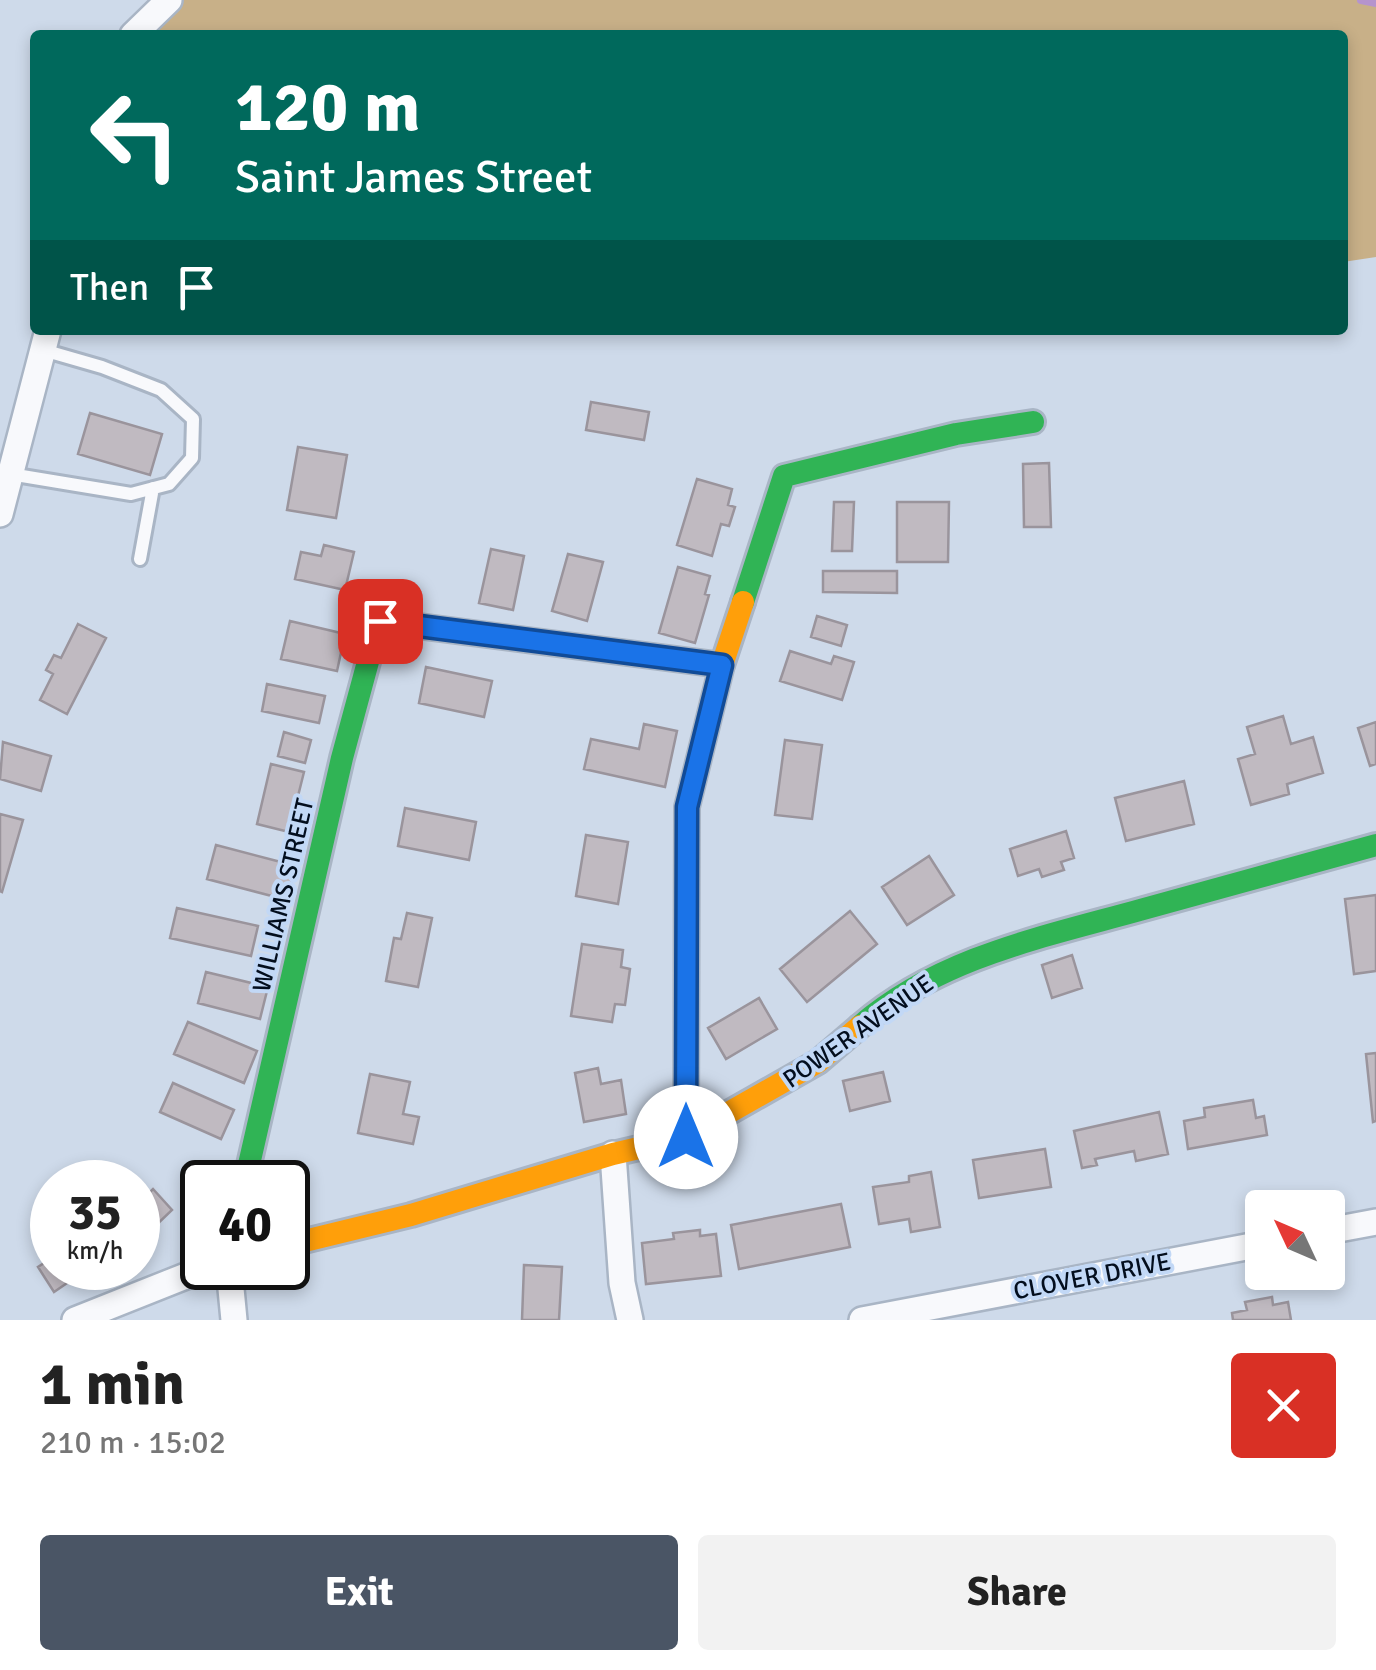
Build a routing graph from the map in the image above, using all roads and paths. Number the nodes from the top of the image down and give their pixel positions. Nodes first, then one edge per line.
1 (168, 0) edge
2 (137, 30) edge
3 (46, 340) edge
4 (1033, 422) dead end
5 (10, 474) junction
6 (153, 488) junction
7 (0, 514) edge
8 (140, 559) dead end
9 (722, 665) junction
10 (1376, 845) edge
11 (686, 1137) junction
12 (614, 1154) junction
13 (250, 1160) edge
14 (1376, 1222) edge
15 (1345, 1228) edge
16 (310, 1240) edge
17 (1245, 1247) edge
18 (180, 1278) edge
19 (231, 1290) edge
20 (75, 1320) edge
21 (234, 1320) edge
22 (630, 1320) edge
23 (862, 1320) edge

1 - 2 street
3 - 5 street
3 - 6 lane
4 - 9 street
5 - 6 lane
5 - 7 street
6 - 8 lane
9 - 11 street
9 - 13 street, WILLIAMS STREET
10 - 11 street, POWER AVENUE
11 - 12 street, POWER AVENUE
12 - 16 street, POWER AVENUE
12 - 22 street
14 - 15 street
17 - 23 street, CLOVER DRIVE
18 - 20 street
19 - 21 street

